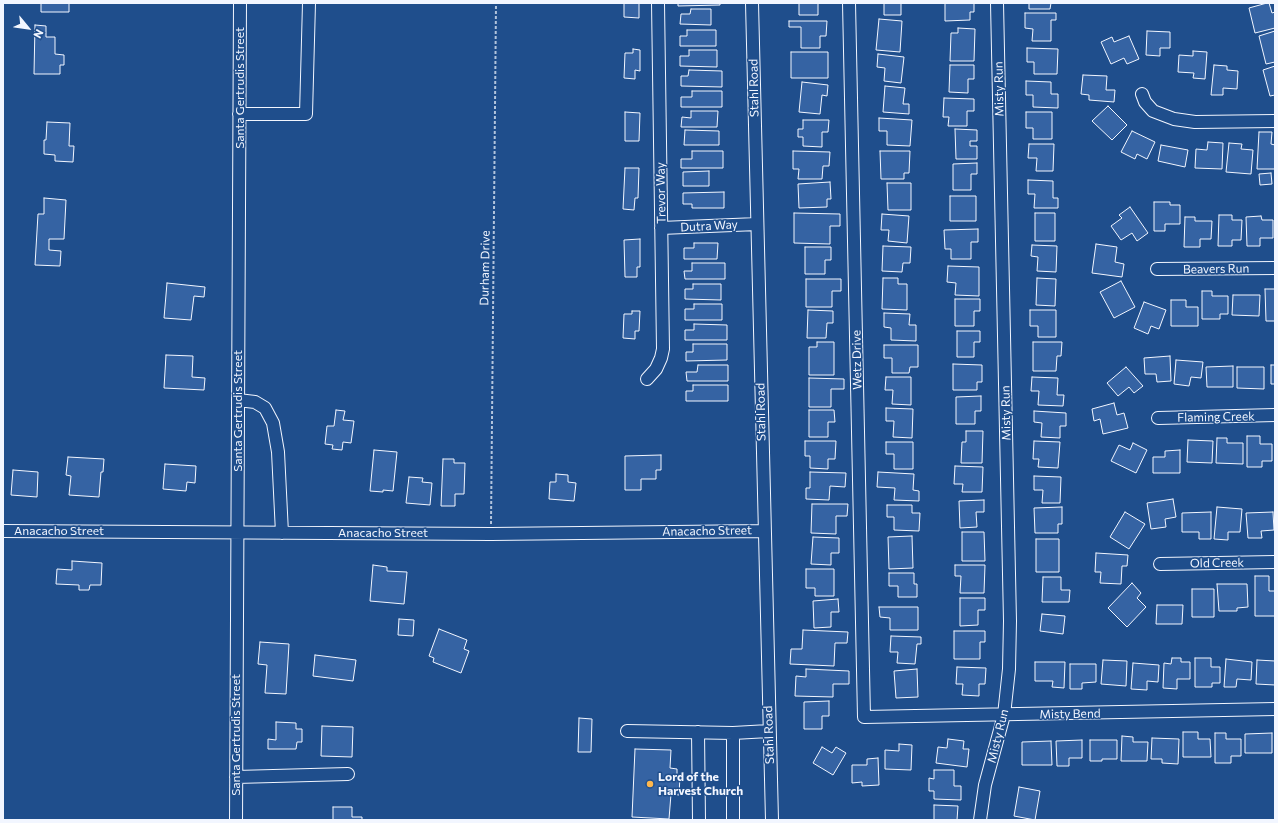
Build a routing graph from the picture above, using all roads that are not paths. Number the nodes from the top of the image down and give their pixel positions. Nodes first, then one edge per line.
1 (240, 3) edge
2 (309, 3) edge
3 (658, 3) edge
4 (752, 3) edge
5 (849, 3) edge
6 (997, 3) edge
7 (1142, 94) dead end
8 (239, 114) junction
9 (1275, 121) edge
10 (757, 224) junction
11 (661, 228) junction
12 (1275, 268) edge
13 (1157, 269) dead end
14 (647, 379) dead end
15 (238, 400) junction
16 (1275, 415) edge
17 (1158, 418) dead end
18 (3, 531) edge
19 (764, 531) junction
20 (237, 532) junction
21 (282, 533) junction
22 (1275, 562) edge
23 (1160, 564) dead end
24 (1275, 709) edge
25 (1004, 715) junction
26 (864, 717) joint
27 (627, 731) dead end
28 (769, 731) junction
29 (698, 732) junction
30 (733, 733) junction
31 (348, 774) dead end
32 (236, 776) junction
33 (236, 820) edge
34 (698, 820) edge
35 (732, 820) edge
36 (772, 820) edge
37 (980, 820) edge

1 - 8 street, Santa Gertrudis Street
2 - 8 street
3 - 11 street, Trevor Way
4 - 10 street, Stahl Road
5 - 26 street, Wetz Drive
6 - 25 street, Misty Run
7 - 9 street
8 - 15 street, Santa Gertrudis Street
10 - 11 street, Dutra Way
10 - 19 street, Stahl Road
11 - 14 street, Trevor Way
12 - 13 street, Beavers Run
15 - 20 street, Santa Gertrudis Street
15 - 21 street
16 - 17 street, Flaming Creek
18 - 20 street, Anacacho Street
19 - 21 street, Anacacho Street
19 - 28 street, Stahl Road
20 - 21 street, Anacacho Street
20 - 32 street, Santa Gertrudis Street
22 - 23 street, Old Creek
24 - 25 street, Misty Bend
25 - 26 street, Misty Bend
25 - 37 street, Misty Run
27 - 29 street
28 - 30 street
28 - 36 street, Stahl Road
29 - 30 street
29 - 34 street
30 - 35 street
31 - 32 street
32 - 33 street, Santa Gertrudis Street

